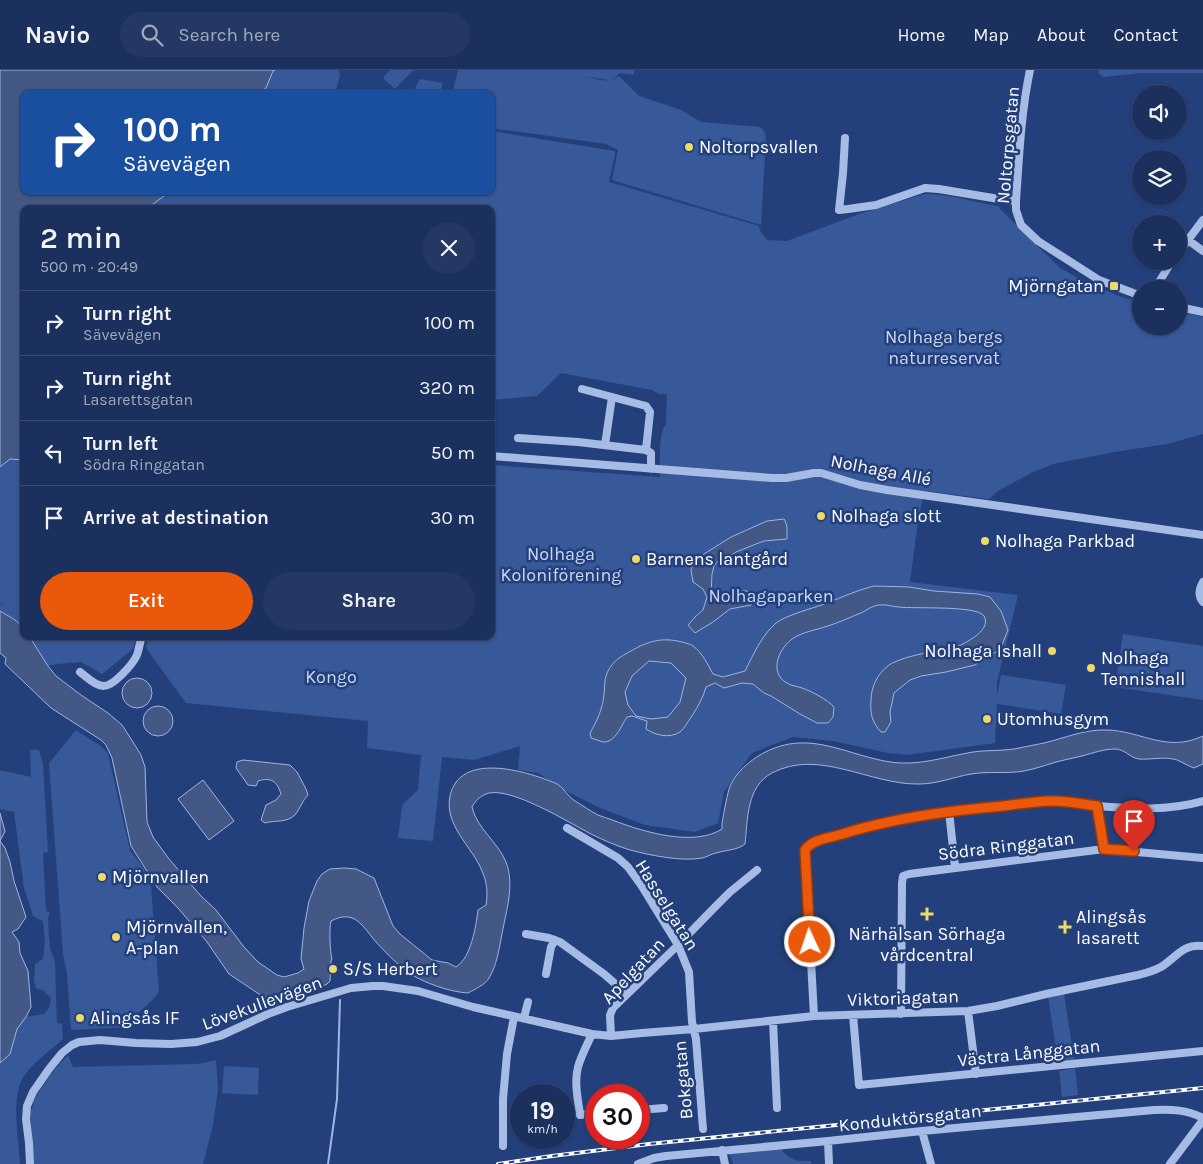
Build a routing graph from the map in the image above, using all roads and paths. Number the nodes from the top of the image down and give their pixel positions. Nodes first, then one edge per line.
1 (1030, 70) edge
2 (845, 138) dead end
3 (1016, 201) junction
4 (1203, 220) edge
5 (1188, 240) joint
6 (1203, 251) edge
7 (1132, 293) edge
8 (1187, 309) edge
9 (1203, 312) edge
10 (582, 389) dead end
11 (612, 397) junction
12 (518, 438) dead end
13 (606, 445) junction
14 (646, 450) junction
15 (495, 456) edge
16 (651, 469) junction
17 (1203, 535) edge
18 (1203, 582) edge
19 (1203, 602) edge
20 (141, 640) edge
21 (80, 672) dead end
22 (1203, 801) edge
23 (1097, 806) junction
24 (949, 811) junction
25 (566, 828) dead end
26 (1104, 849) junction
27 (1203, 858) edge
28 (955, 867) junction
29 (757, 870) dead end
30 (526, 934) dead end
31 (555, 940) junction
32 (678, 945) junction
33 (1203, 946) edge
34 (546, 974) dead end
35 (628, 994) junction
36 (528, 1002) dead end
37 (968, 1011) junction
38 (901, 1014) junction
39 (853, 1015) junction
40 (814, 1016) junction
41 (514, 1017) junction
42 (524, 1018) junction
43 (773, 1021) junction
44 (694, 1029) junction
45 (592, 1034) junction
46 (611, 1036) junction
47 (1203, 1051) edge
48 (976, 1074) junction
49 (664, 1108) dead end
50 (778, 1108) dead end
51 (650, 1109) edge
52 (585, 1114) edge
53 (1203, 1119) edge
54 (702, 1129) dead end
55 (922, 1130) junction
56 (828, 1141) junction
57 (503, 1146) dead end
58 (722, 1150) junction
59 (667, 1160) edge
60 (30, 1164) edge
61 (638, 1164) edge
62 (725, 1164) edge
63 (829, 1164) edge
64 (932, 1164) edge
65 (1170, 1164) edge

1 - 3 street, Noltorpsgatan
2 - 3 street
3 - 7 street, Noltorpsgatan
4 - 5 street
5 - 6 street
8 - 9 street
10 - 11 street
11 - 13 street
11 - 14 street
12 - 13 street
13 - 14 street
14 - 16 street
15 - 16 street, Nolhaga Allé
16 - 17 street, Nolhaga Allé
18 - 19 street
20 - 21 street
22 - 23 street
23 - 24 street
23 - 26 street
24 - 28 street
24 - 40 street
25 - 32 street, Hasselgatan
26 - 27 street, Södra Ringgatan
26 - 28 street, Södra Ringgatan
28 - 38 street, Södra Ringgatan
29 - 32 street, Apelgatan
30 - 31 street
31 - 34 street
31 - 35 street
32 - 35 street, Apelgatan
32 - 44 street, Hasselgatan
33 - 37 street, Viktoriagatan
35 - 46 street, Apelgatan
36 - 42 street
37 - 38 street, Viktoriagatan
37 - 48 street
38 - 39 street, Viktoriagatan
39 - 40 street, Viktoriagatan
39 - 48 street, Västra Långgatan
40 - 43 street, Viktoriagatan
41 - 42 street, Lövekullevägen
41 - 57 street
41 - 60 street, Lövekullevägen
42 - 45 street, Lövekullevägen
43 - 44 street, Viktoriagatan
43 - 50 street
44 - 46 street, Viktoriagatan
44 - 54 street, Bokgatan
45 - 46 street, Viktoriagatan
45 - 52 street
47 - 48 street, Västra Långgatan
49 - 51 street
53 - 55 street, Konduktörsgatan
53 - 65 street
55 - 56 street, Konduktörsgatan
55 - 64 street
56 - 58 street, Konduktörsgatan
56 - 63 street
58 - 59 street, Konduktörsgatan
58 - 62 street
59 - 61 street, Konduktörsgatan

